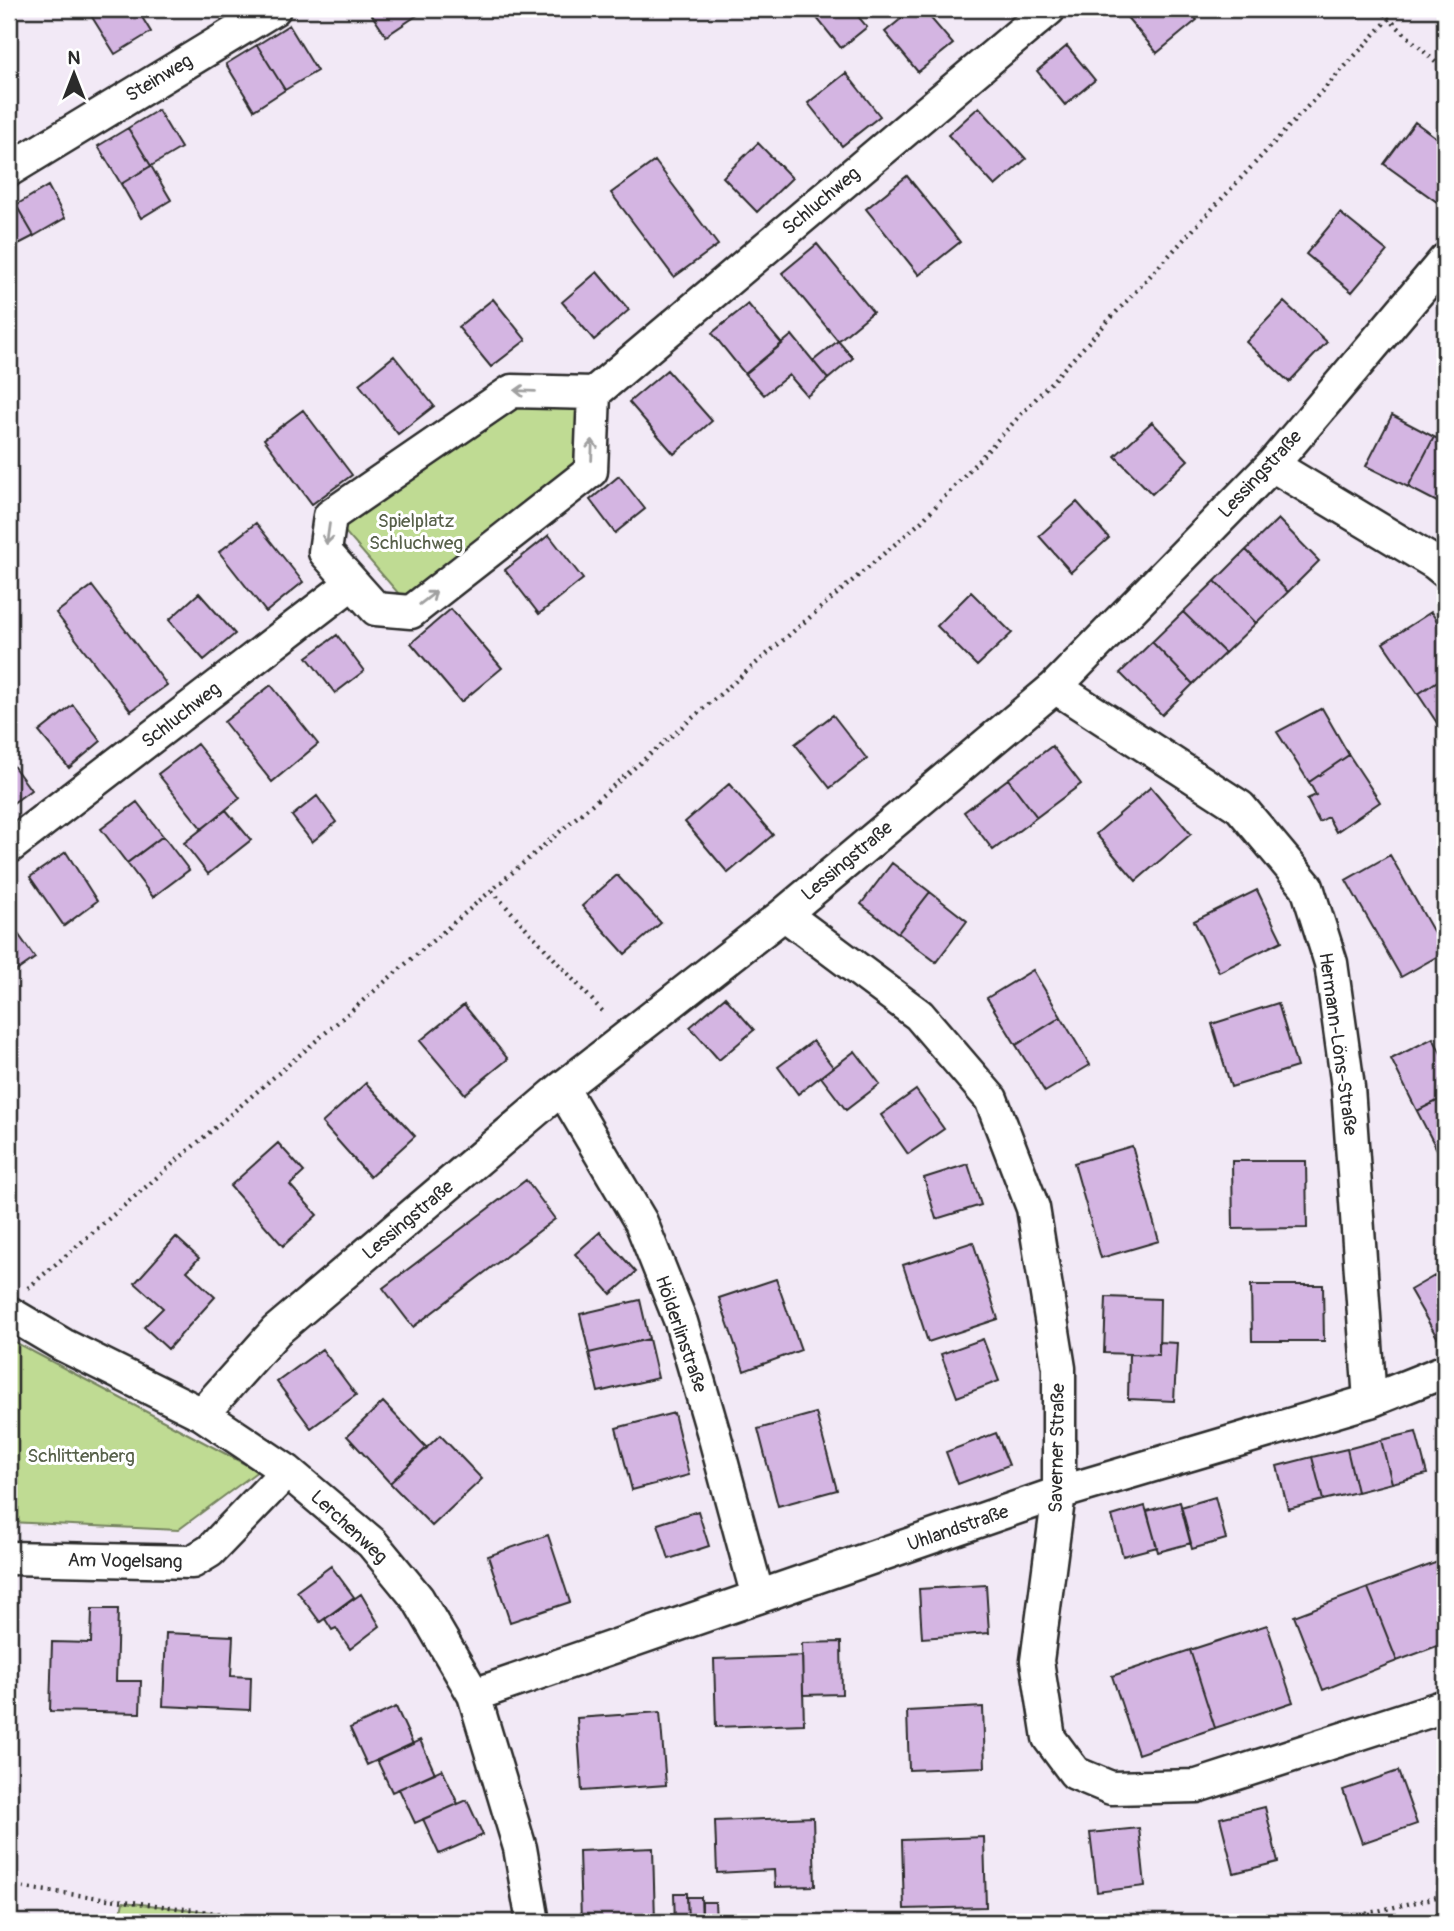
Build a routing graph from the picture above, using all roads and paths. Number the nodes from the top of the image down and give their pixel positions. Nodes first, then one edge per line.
1 (274, 9) edge
2 (1049, 9) edge
3 (1380, 9) edge
4 (1388, 19) junction
5 (1445, 71) edge
6 (9, 170) edge
7 (1445, 260) edge
8 (594, 393) junction
9 (1272, 465) junction
10 (1445, 571) edge
11 (352, 583) junction
12 (1055, 687) junction
13 (9, 847) edge
14 (492, 891) junction
15 (784, 914) junction
16 (628, 1038) junction
17 (562, 1088) junction
18 (14, 1304) edge
19 (1445, 1371) edge
20 (1370, 1401) junction
21 (202, 1414) junction
22 (288, 1471) junction
23 (1059, 1493) junction
24 (9, 1558) edge
25 (758, 1597) junction
26 (474, 1695) junction
27 (1445, 1706) edge
28 (9, 1886) edge
29 (1445, 1895) edge
30 (285, 1922) edge
31 (533, 1922) edge
32 (1332, 1922) edge

1 - 6 street, Steinweg
2 - 8 street, Schluchweg
3 - 4 path
4 - 5 path
4 - 14 path
7 - 9 street, Lessingstraße
11 -> 8 street
8 -> 11 street
9 - 10 street
9 - 12 street, Lessingstraße
11 - 13 street, Schluchweg
12 - 15 street, Lessingstraße
12 - 20 street, Hermann-Löns-Straße
14 - 16 path
14 - 18 path
15 - 16 street, Lessingstraße
15 - 23 street, Saverner Straße
16 - 17 street, Lessingstraße
17 - 21 street, Lessingstraße
17 - 25 street, Hölderlinstraße
18 - 21 street, Lerchenweg
19 - 20 street, Uhlandstraße
20 - 23 street, Uhlandstraße
21 - 22 street, Lerchenweg
22 - 24 street, Am Vogelsang
22 - 26 street, Lerchenweg
23 - 25 street, Uhlandstraße
23 - 27 street, Saverner Straße
25 - 26 street, Uhlandstraße
26 - 31 street, Lerchenweg
28 - 30 path
29 - 32 path

